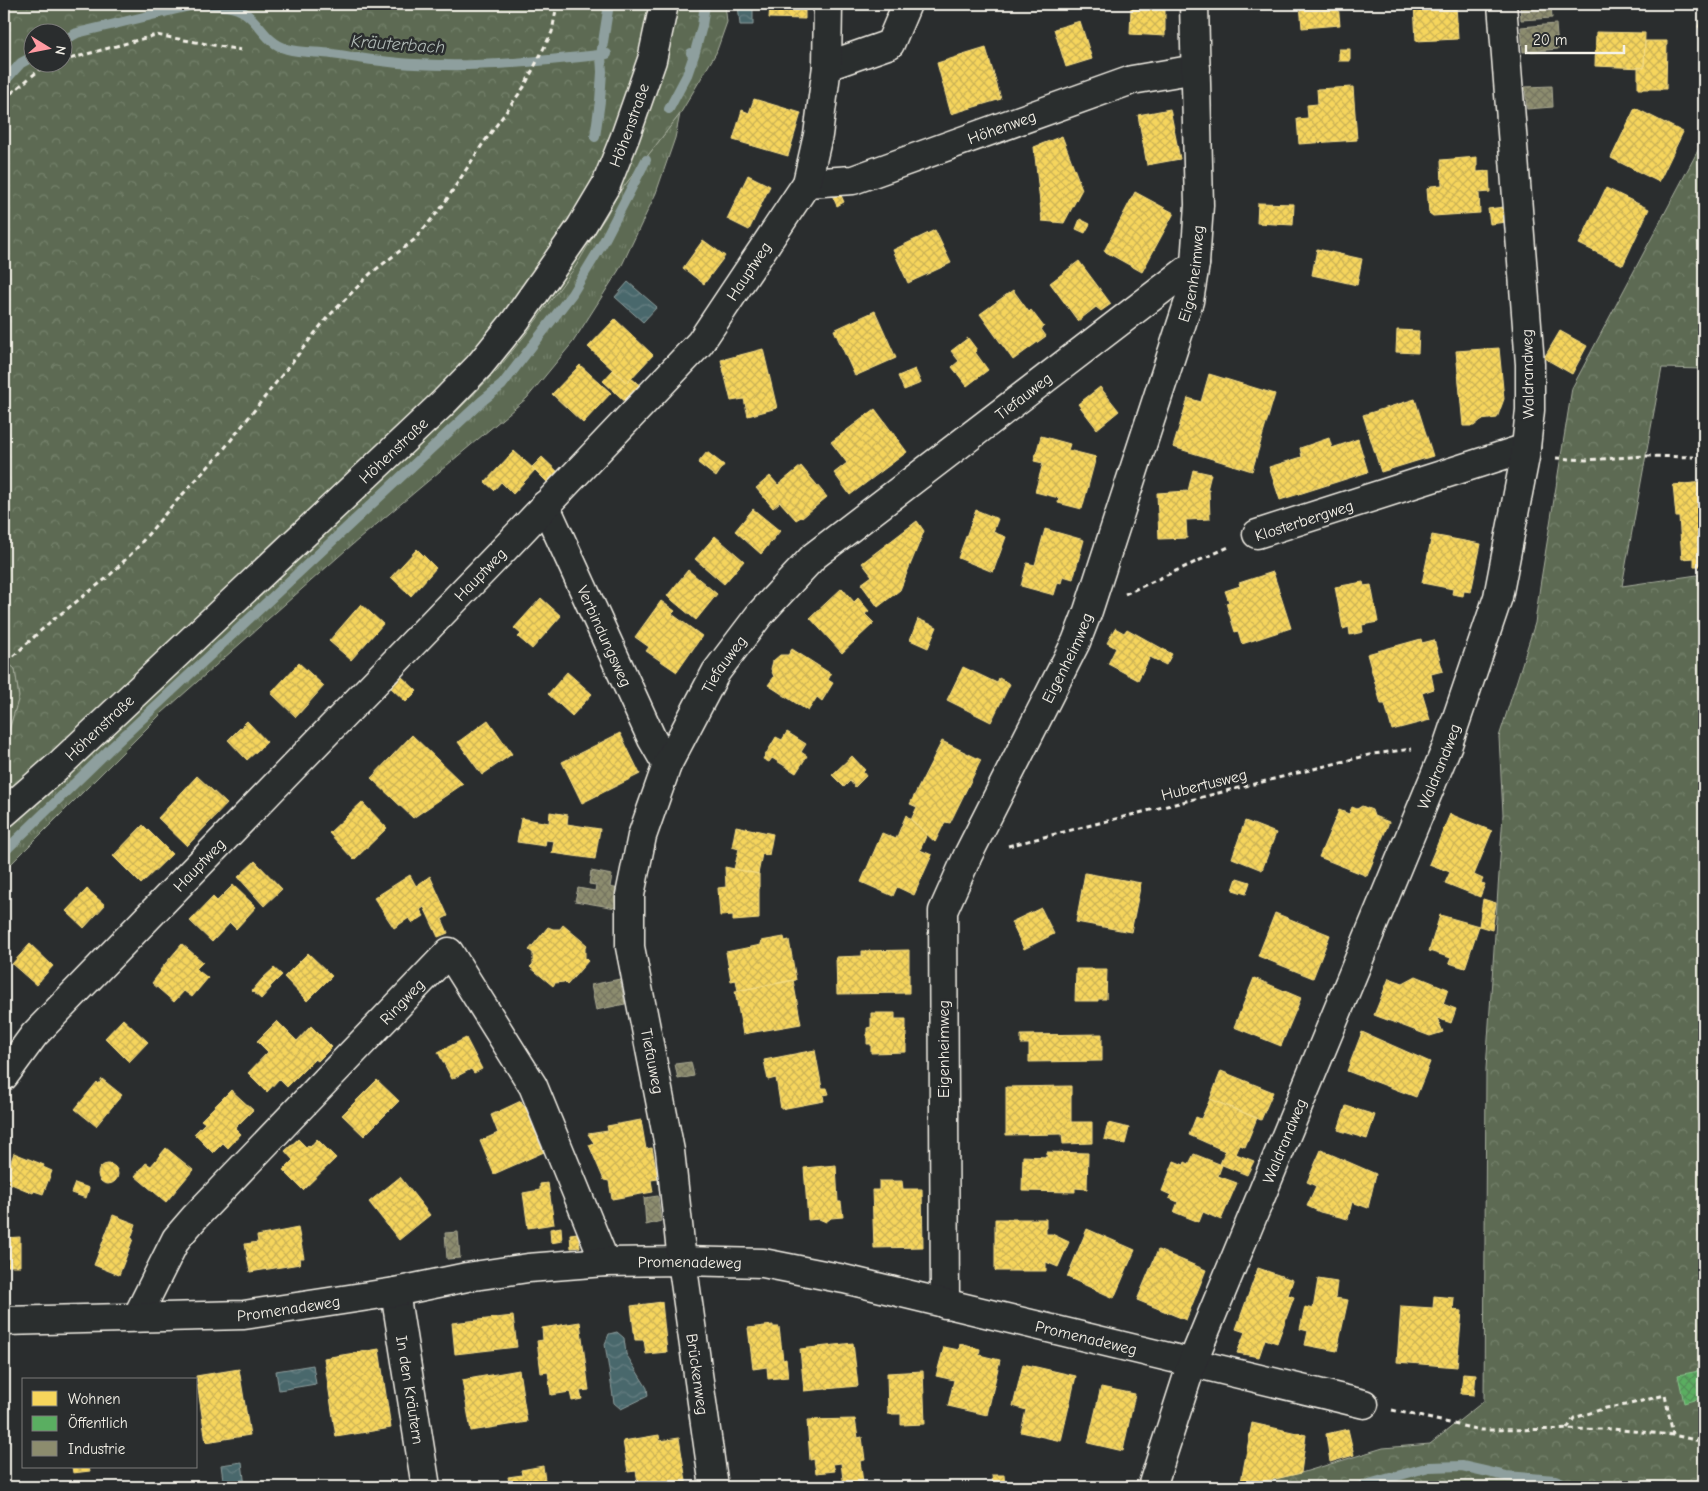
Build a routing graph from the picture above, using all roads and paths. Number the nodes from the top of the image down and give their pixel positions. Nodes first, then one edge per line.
1 (557, 4) edge
2 (664, 4) edge
3 (828, 4) edge
4 (907, 4) edge
5 (1194, 4) edge
6 (1502, 4) edge
7 (241, 50) dead end
8 (72, 58) edge
9 (827, 66) junction
10 (1196, 69) junction
11 (37, 72) edge
12 (4, 100) edge
13 (806, 184) junction
14 (1196, 264) junction
15 (1526, 453) junction
16 (1694, 457) dead end
17 (545, 506) junction
18 (1257, 534) joint
19 (1088, 611) junction
20 (4, 671) edge
21 (1448, 744) junction
22 (667, 765) junction
23 (4, 813) edge
24 (968, 856) junction
25 (4, 1076) edge
26 (682, 1261) junction
27 (606, 1262) junction
28 (395, 1292) junction
29 (945, 1304) junction
30 (137, 1317) junction
31 (4, 1321) edge
32 (1192, 1363) junction
33 (1364, 1404) joint
34 (1567, 1429) junction
35 (1673, 1435) junction
36 (1704, 1442) edge
37 (426, 1487) edge
38 (714, 1487) edge
39 (1152, 1487) edge

1 - 20 path
2 - 23 street, Höhenstraße
3 - 9 street, Hauptweg
4 - 9 street
5 - 10 street, Eigenheimweg
6 - 15 street, Waldrandweg
7 - 8 path
9 - 13 street, Hauptweg
10 - 13 street, Höhenweg
10 - 14 street, Eigenheimweg
11 - 12 path
13 - 17 street, Hauptweg
14 - 19 street, Eigenheimweg
14 - 22 street, Tiefauweg
15 - 16 path
15 - 18 street, Klosterbergweg
15 - 21 street, Waldrandweg
17 - 22 street, Verbindungsweg
17 - 25 street, Hauptweg
18 - 19 path, Klosterbergweg
19 - 24 street, Eigenheimweg
21 - 24 path, Hubertusweg
21 - 32 street, Waldrandweg
22 - 26 street, Tiefauweg
24 - 29 street, Eigenheimweg
26 - 27 street, Promenadeweg
26 - 29 street, Promenadeweg
26 - 38 street, Brückenweg
27 - 28 street, Promenadeweg
27 - 30 street, Ringweg
28 - 30 street, Promenadeweg
28 - 37 street, In den Kräutern
29 - 32 street, Promenadeweg
30 - 31 street, Promenadeweg
32 - 33 street, Promenadeweg
32 - 39 street, Waldrandweg
33 - 34 path
34 - 35 path
34 - 35 path
35 - 36 path

